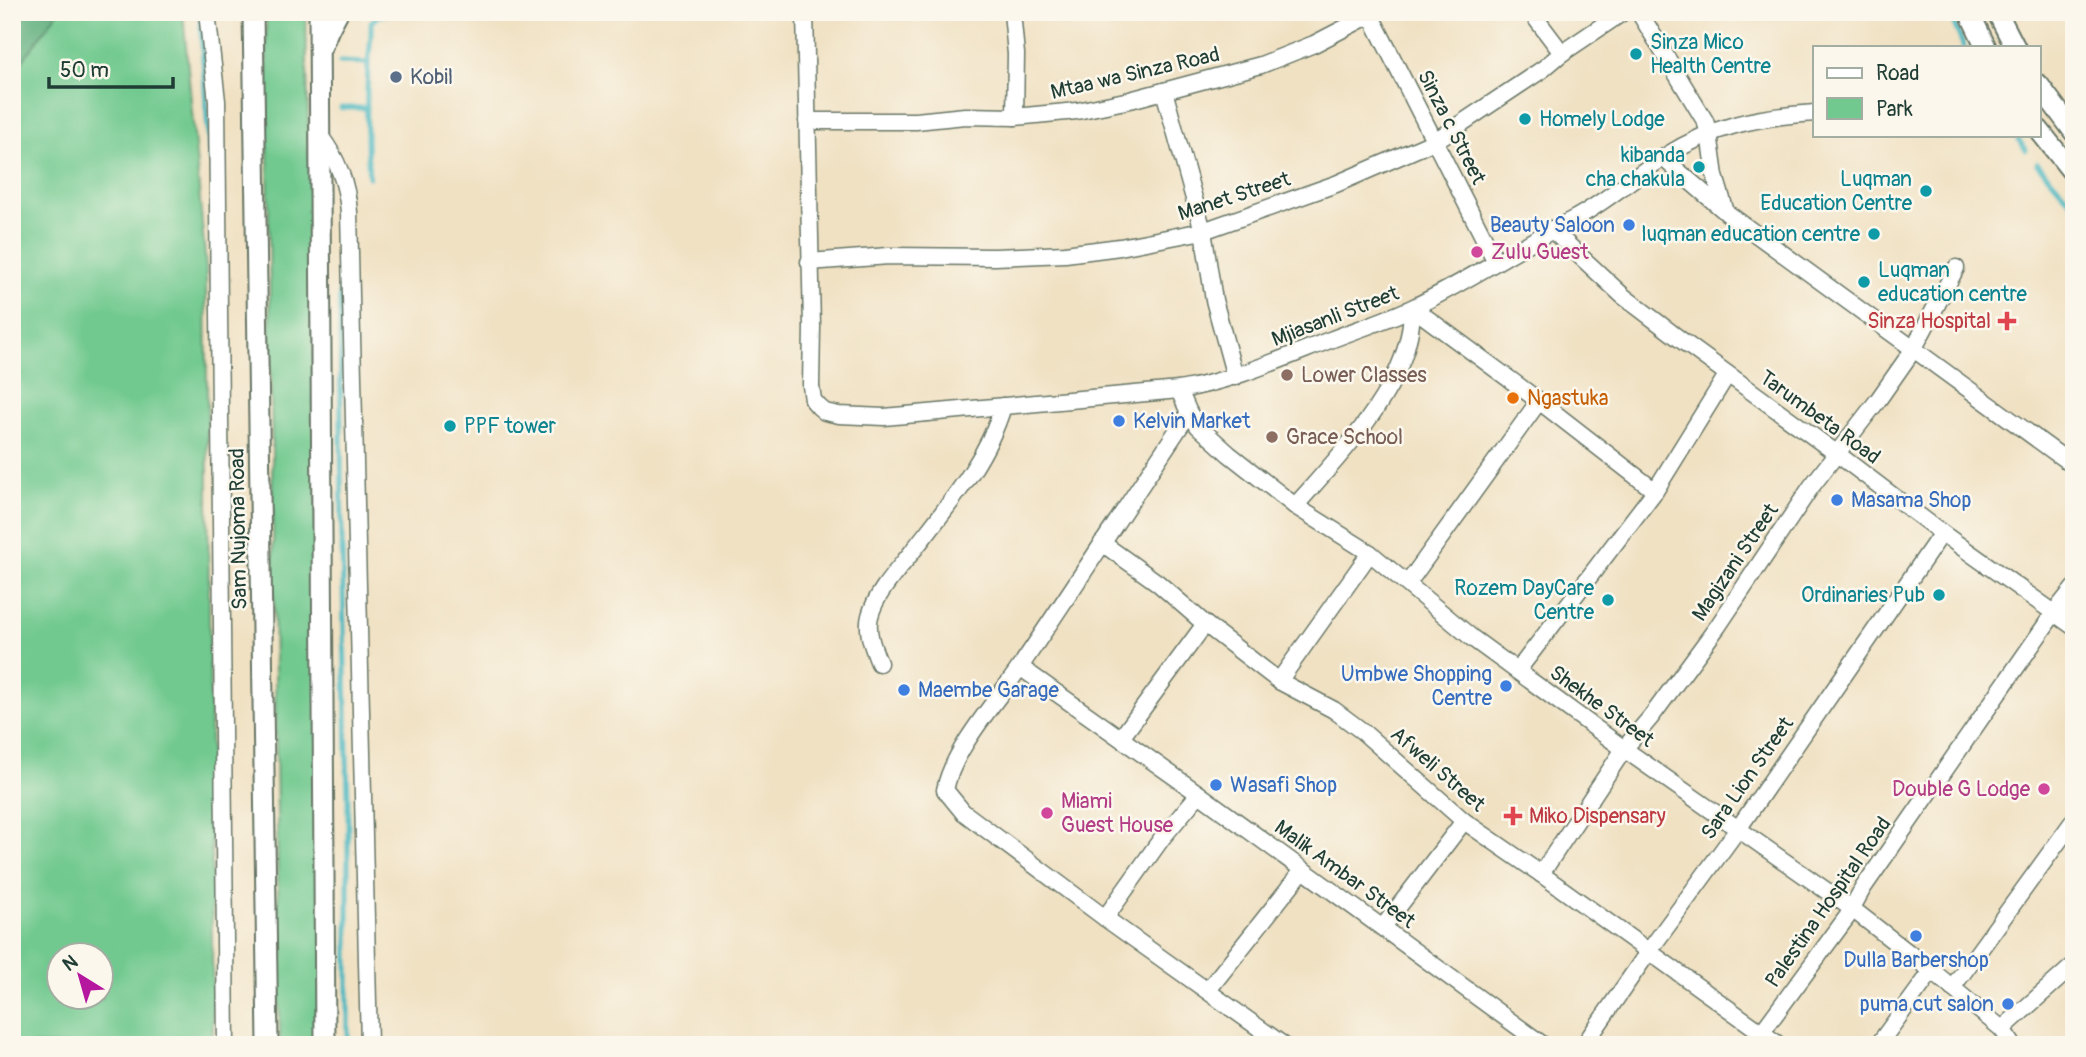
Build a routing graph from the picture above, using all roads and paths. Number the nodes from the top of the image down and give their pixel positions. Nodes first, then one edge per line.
1 (206, 12) edge
2 (253, 12) edge
3 (319, 12) edge
4 (338, 12) edge
5 (805, 12) edge
6 (1012, 12) edge
7 (1531, 12) edge
8 (1623, 12) edge
9 (1639, 12) edge
10 (1969, 12) edge
11 (1997, 12) edge
12 (1372, 13) edge
13 (1986, 46) edge
14 (2014, 46) edge
15 (1562, 53) junction
16 (318, 60) junction
17 (2040, 86) edge
18 (1164, 91) junction
19 (1813, 113) edge
20 (1015, 117) junction
21 (807, 121) junction
22 (2040, 131) edge
23 (2074, 132) edge
24 (1709, 133) junction
25 (320, 136) junction
26 (1434, 141) junction
27 (1663, 158) junction
28 (2074, 174) edge
29 (1727, 213) junction
30 (1551, 229) junction
31 (1203, 231) junction
32 (809, 262) junction
33 (1496, 262) junction
34 (1956, 268) dead end
35 (1413, 308) junction
36 (1913, 350) junction
37 (1727, 375) junction
38 (1235, 377) junction
39 (1179, 390) junction
40 (1539, 401) junction
41 (1003, 406) junction
42 (1189, 413) junction
43 (1836, 453) junction
44 (2074, 466) edge
45 (1655, 491) junction
46 (1295, 506) junction
47 (1942, 533) junction
48 (1102, 543) junction
49 (1370, 553) junction
50 (1408, 583) junction
51 (2074, 588) edge
52 (2054, 612) junction
53 (1205, 624) junction
54 (2074, 627) edge
55 (879, 663) dead end
56 (1020, 667) junction
57 (1518, 670) junction
58 (1279, 681) junction
59 (1121, 738) junction
60 (1624, 749) junction
61 (1199, 794) junction
62 (2074, 820) edge
63 (1464, 821) junction
64 (1738, 829) junction
65 (1303, 870) junction
66 (1541, 874) junction
67 (1852, 908) junction
68 (1105, 918) junction
69 (1383, 927) junction
70 (1649, 951) junction
71 (2074, 965) edge
72 (1932, 971) junction
73 (1952, 988) junction
74 (1208, 990) junction
75 (2002, 1029) junction
76 (1762, 1032) junction
77 (226, 1045) edge
78 (268, 1045) edge
79 (325, 1045) edge
80 (369, 1045) edge
81 (1283, 1045) edge
82 (1543, 1045) edge
83 (1584, 1045) edge
84 (1779, 1045) edge
85 (1878, 1045) edge
86 (2014, 1045) edge

1 - 77 street
2 - 78 main road, Sam Nujoma Road
3 - 16 main road
4 - 16 main road
5 - 21 street
6 - 20 street
7 - 15 street
8 - 15 street, Manet Street
9 - 24 street
10 - 13 main road
11 - 14 main road
12 - 18 street, Mtaa wa Sinza Road
12 - 26 street, Sinza c Street
15 - 26 street, Manet Street
16 - 25 main road
17 - 23 main road
18 - 20 street, Mtaa wa Sinza Road
18 - 31 street
19 - 24 street, Mjiasanli Street
20 - 21 street, Mtaa wa Sinza Road
21 - 32 street
22 - 28 main road
24 - 27 street, Mjiasanli Street
24 - 29 street
25 - 79 main road
25 - 80 street
26 - 31 street, Manet Street
26 - 33 street, Sinza c Street
27 - 29 street
27 - 30 street, Mjiasanli Street
29 - 36 street
30 - 33 street, Mjiasanli Street
30 - 37 street, Tarumbeta Road
31 - 32 street, Manet Street
31 - 38 street
32 - 41 street, Mjiasanli Street
33 - 35 street, Mjiasanli Street
34 - 36 street, Magizani Street
35 - 38 street, Mjiasanli Street
35 - 40 street
35 - 46 street
36 - 43 street, Magizani Street
36 - 44 street
37 - 43 street, Tarumbeta Road
37 - 45 street
38 - 39 street, Mjiasanli Street
39 - 41 street, Mjiasanli Street
39 - 42 street, Shekhe Street
40 - 45 street
40 - 50 street
41 - 55 street
42 - 46 street, Shekhe Street
42 - 48 street
43 - 47 street, Tarumbeta Road
43 - 60 street, Magizani Street
45 - 57 street
46 - 49 street, Shekhe Street
47 - 52 street, Tarumbeta Road
47 - 64 street, Sara Lion Street
48 - 53 street, Afweli Street
48 - 56 street
49 - 50 street, Shekhe Street
49 - 58 street
50 - 57 street, Shekhe Street
51 - 52 street, Palestina Hospital Road
52 - 54 street, Tarumbeta Road
52 - 67 street, Palestina Hospital Road
53 - 58 street, Afweli Street
53 - 59 street
56 - 59 street, Malik Ambar Street
56 - 68 street
57 - 60 street, Shekhe Street
58 - 63 street, Afweli Street
59 - 61 street, Malik Ambar Street
60 - 64 street, Shekhe Street
60 - 66 street, Magizani Street
61 - 65 street, Malik Ambar Street
61 - 68 street
62 - 73 street
63 - 66 street, Afweli Street
63 - 69 street
64 - 67 street, Shekhe Street
64 - 70 street, Sara Lion Street
65 - 69 street, Malik Ambar Street
65 - 74 street
66 - 70 street, Afweli Street
67 - 72 street, Shekhe Street
67 - 76 street, Palestina Hospital Road
68 - 74 street
69 - 82 street, Malik Ambar Street
70 - 76 street, Afweli Street
70 - 83 street, Sara Lion Street
71 - 75 street
72 - 73 street, Shekhe Street
72 - 85 street
73 - 75 street, Shekhe Street
74 - 81 street
75 - 86 street, Shekhe Street
76 - 84 street, Afweli Street

